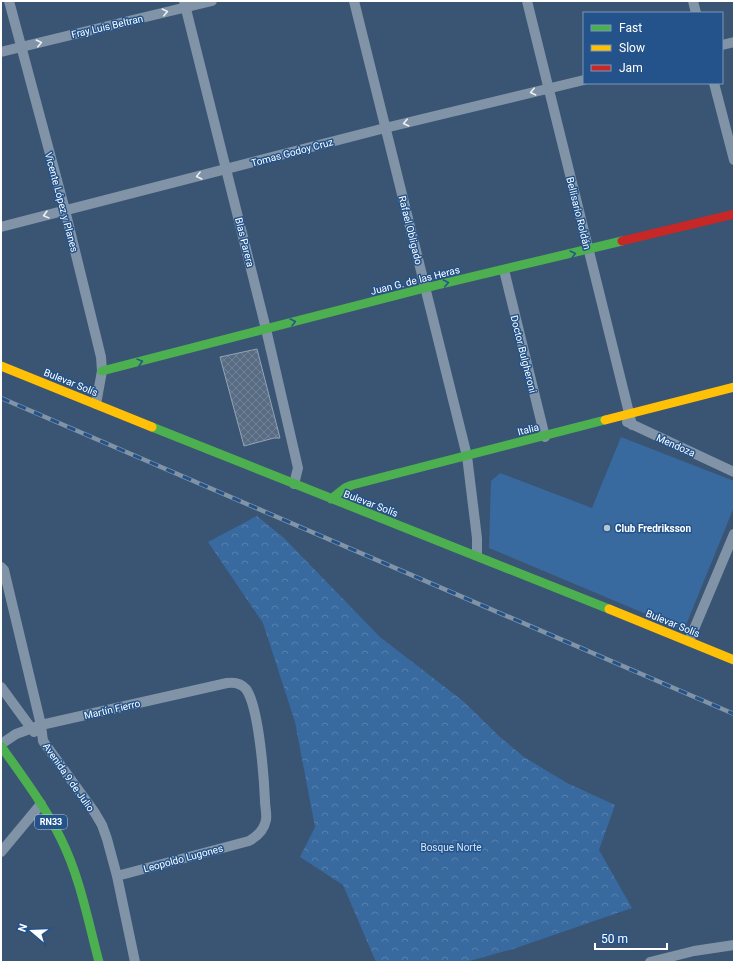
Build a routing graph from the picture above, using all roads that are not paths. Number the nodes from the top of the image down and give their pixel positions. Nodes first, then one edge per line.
1 (9, 1) edge
2 (212, 1) edge
3 (354, 1) edge
4 (527, 1) edge
5 (693, 1) edge
6 (184, 4) edge
7 (696, 12) edge
8 (734, 42) edge
9 (723, 45) edge
10 (21, 47) junction
11 (1, 52) edge
12 (583, 80) edge
13 (714, 84) edge
14 (548, 89) junction
15 (385, 128) junction
16 (734, 160) edge
17 (227, 169) junction
18 (65, 210) junction
19 (734, 214) edge
20 (1, 227) edge
21 (588, 250) junction
22 (504, 270) junction
23 (425, 288) junction
24 (266, 329) junction
25 (1, 366) edge
26 (102, 372) junction
27 (734, 387) edge
28 (96, 404) junction
29 (627, 419) junction
30 (545, 437) junction
31 (467, 456) junction
32 (734, 472) edge
33 (294, 484) junction
34 (331, 499) junction
35 (734, 534) edge
36 (477, 555) junction
37 (1, 567) edge
38 (689, 641) junction
39 (734, 660) edge
40 (1, 687) edge
41 (41, 725) junction
42 (30, 728) junction
43 (43, 741) junction
44 (1, 745) edge
45 (41, 804) junction
46 (249, 841) joint
47 (1, 852) edge
48 (117, 876) junction
49 (734, 945) edge
50 (98, 958) edge
51 (88, 962) edge
52 (136, 962) edge
53 (650, 962) edge

1 - 10 street, Vicente López y Planes
2 - 6 street, Fray Luis Beltran
3 - 15 street, Rafael Obligado
4 - 14 street, Bellisario Roldán
5 - 7 street
10 -> 6 street, Fray Luis Beltran
6 - 17 street, Blas Parera
8 - 9 street
10 - 11 street, Fray Luis Beltran
10 - 18 street, Vicente López y Planes
12 - 14 street, Tomas Godoy Cruz
13 - 16 street
14 -> 15 street, Tomas Godoy Cruz
14 - 21 street, Bellisario Roldán
15 - 17 street, Tomas Godoy Cruz
15 - 23 street, Rafael Obligado
17 -> 18 street, Tomas Godoy Cruz
17 - 24 street, Blas Parera
18 -> 20 street, Tomas Godoy Cruz
18 - 26 street, Vicente López y Planes
19 - 21 main road, Juan G. de las Heras
22 -> 21 main road, Juan G. de las Heras
21 - 29 street, Bellisario Roldán
23 -> 22 main road, Juan G. de las Heras
22 - 30 street, Doctor Bulgheroni
24 -> 23 main road, Juan G. de las Heras
23 - 31 street, Rafael Obligado
26 -> 24 main road, Juan G. de las Heras
24 - 33 street, Blas Parera
25 - 28 main road, Bulevar Solís
26 - 28 street, Vicente López y Planes
27 - 29 main road, Italia
28 - 33 main road, Bulevar Solís
29 - 30 main road, Italia
29 - 32 street, Mendoza
30 - 31 main road, Italia
31 - 34 main road, Italia
31 - 36 street, Rafael Obligado
33 - 34 main road, Bulevar Solís
34 - 36 main road, Bulevar Solís
35 - 38 street
36 - 38 main road, Bulevar Solís
37 - 41 street, Avenida 9 de Julio
38 - 39 main road, Bulevar Solís
40 - 42 street
41 - 42 street, Martín Fierro
41 - 43 street, Avenida 9 de Julio
41 - 46 street, Martín Fierro
42 - 43 street
42 - 44 street, Martín Fierro
43 - 48 street, Avenida 9 de Julio
44 - 45 main road, RN33
45 - 47 street
45 - 50 main road, RN33
46 - 48 street, Leopoldo Lugones
48 - 52 street, Avenida 9 de Julio
49 - 53 street
50 - 51 street

